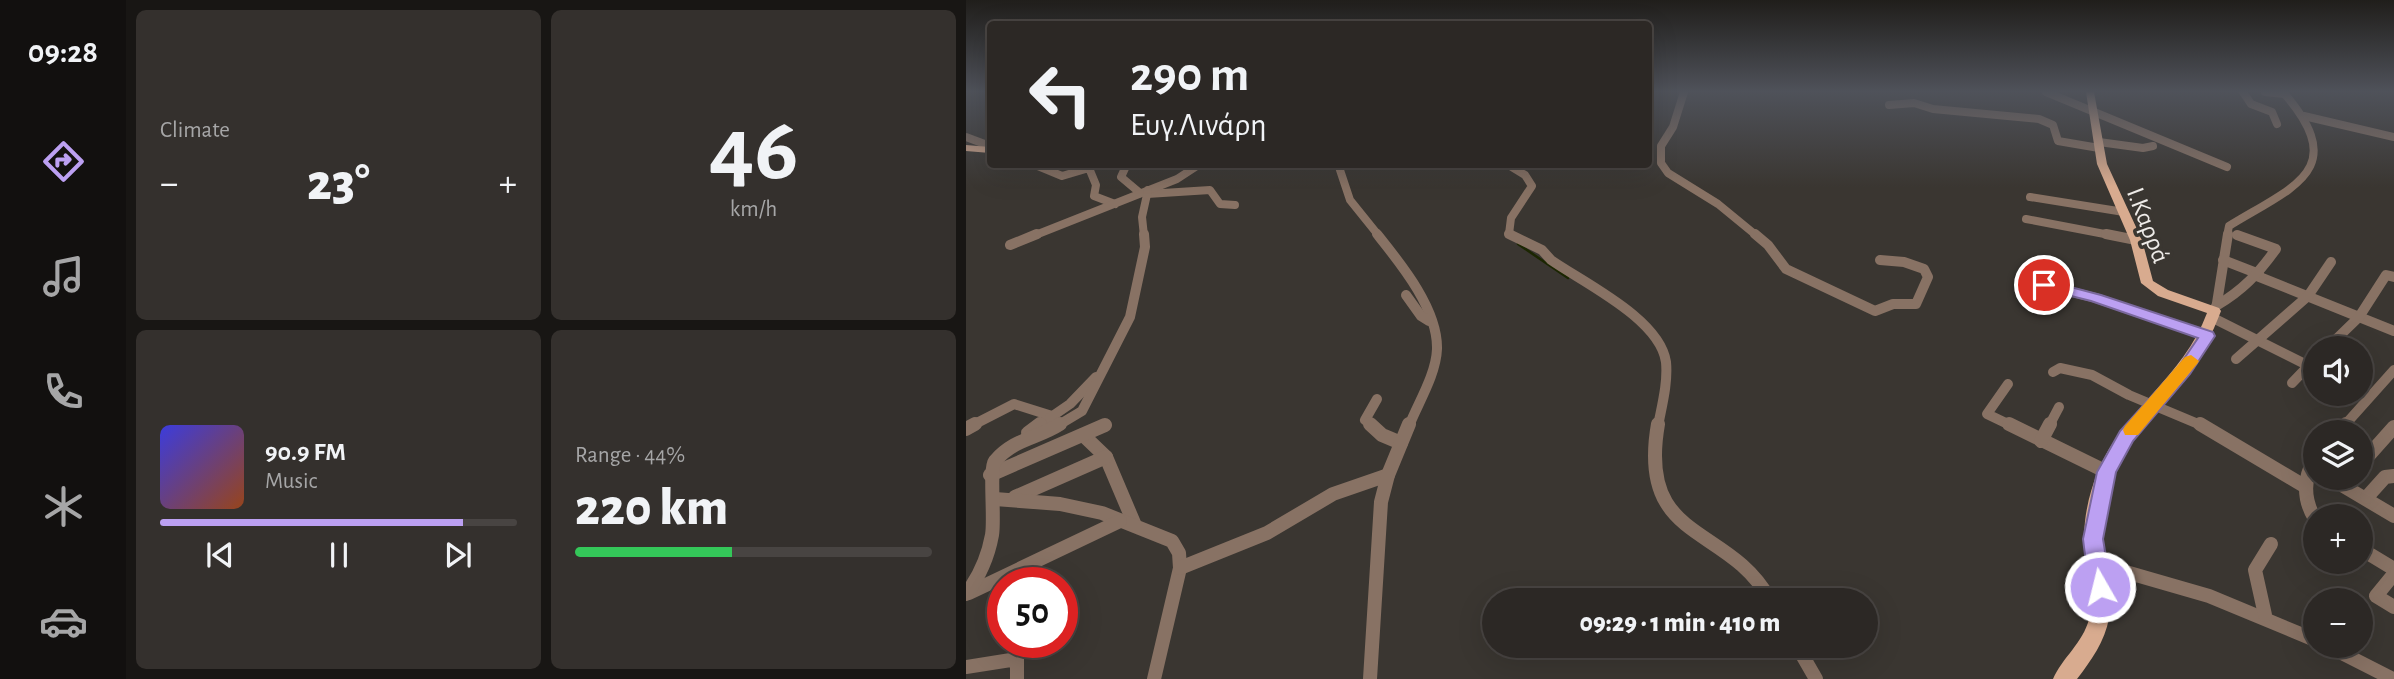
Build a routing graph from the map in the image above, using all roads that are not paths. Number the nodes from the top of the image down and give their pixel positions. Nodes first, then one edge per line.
1 (1674, 124) edge
2 (2050, 124) edge
3 (2096, 124) edge
4 (2124, 124) edge
5 (2307, 124) edge
6 (2337, 124) edge
7 (966, 137) edge
8 (2394, 137) edge
9 (2099, 145) junction
10 (2152, 146) dead end
11 (966, 148) edge
12 (987, 148) edge
13 (987, 149) edge
14 (2227, 167) dead end
15 (1043, 168) edge
16 (1089, 168) edge
17 (1089, 168) edge
18 (1126, 168) edge
19 (1195, 168) edge
20 (1339, 168) edge
21 (1514, 168) edge
22 (1145, 193) junction
23 (2030, 197) dead end
24 (1115, 204) junction
25 (1235, 205) dead end
26 (2124, 212) junction
27 (2026, 219) dead end
28 (2237, 235) dead end
29 (2136, 240) junction
30 (1010, 245) dead end
31 (1880, 260) dead end
32 (2223, 260) junction
33 (2331, 262) dead end
34 (2258, 275) junction
35 (2390, 276) edge
36 (2044, 285) dead end
37 (1406, 295) dead end
38 (2308, 296) junction
39 (2215, 311) junction
40 (2359, 317) junction
41 (1429, 321) junction
42 (2394, 331) edge
43 (2207, 336) junction
44 (2339, 336) edge
45 (2256, 340) junction
46 (2236, 359) dead end
47 (2303, 360) edge
48 (2394, 370) edge
49 (2053, 372) dead end
50 (2303, 373) edge
51 (1096, 377) junction
52 (2292, 383) dead end
53 (2008, 384) dead end
54 (2373, 388) edge
55 (1377, 399) dead end
56 (2153, 405) junction
57 (2059, 407) dead end
58 (1052, 416) junction
59 (1105, 425) dead end
60 (2394, 427) edge
61 (966, 429) edge
62 (1083, 435) junction
63 (1021, 439) junction
64 (2041, 441) junction
65 (1401, 443) junction
66 (2373, 451) edge
67 (1106, 457) junction
68 (2106, 472) junction
69 (990, 475) junction
70 (1388, 475) junction
71 (2389, 477) edge
72 (2303, 485) edge
73 (2358, 490) edge
74 (2367, 497) junction
75 (1013, 498) junction
76 (995, 499) junction
77 (2394, 516) edge
78 (1127, 522) junction
79 (2272, 544) dead end
80 (2373, 558) edge
81 (2098, 564) junction
82 (1180, 568) junction
83 (2394, 572) edge
84 (1762, 588) edge
85 (966, 594) edge
86 (2394, 607) edge
87 (2265, 615) junction
88 (2303, 634) edge
89 (1804, 658) edge
90 (2351, 658) edge
91 (966, 667) edge
92 (1017, 679) edge
93 (1154, 679) edge
94 (1370, 679) edge
95 (1816, 679) edge
96 (2064, 679) edge
97 (2392, 679) edge

1 - 31 street
2 - 9 street
3 - 9 main road, Ι.Καρρά
4 - 14 street
5 - 32 street
6 - 8 street
7 - 12 street
9 - 10 street
9 - 26 main road, Ι.Καρρά
11 - 13 main road
15 - 16 street
17 - 24 street
18 - 22 street
19 - 22 street
20 - 41 street
21 - 84 street
22 - 24 street
22 - 25 street
22 - 51 street
23 - 26 street
24 - 30 street
26 - 29 main road, Ι.Καρρά
27 - 29 street
28 - 34 street
29 - 39 main road, Ι.Καρρά
32 - 34 street
32 - 39 street
33 - 38 street
34 - 38 street
34 - 39 street
35 - 40 street
36 - 43 street
37 - 41 street
38 - 40 street
38 - 45 street
39 - 43 main road
39 - 45 street
40 - 42 street
40 - 44 street
41 - 65 street
43 - 56 main road
45 - 46 street
45 - 47 street
48 - 54 street
49 - 56 street
50 - 52 street
51 - 58 street
51 - 63 street
53 - 64 street
55 - 65 street
56 - 68 main road
56 - 72 street
57 - 64 street
58 - 61 street
58 - 63 street
59 - 62 street
60 - 66 street
62 - 67 street
62 - 69 street
63 - 69 street
64 - 68 street
65 - 70 street
67 - 75 street
67 - 78 street
68 - 81 main road
69 - 76 street
70 - 82 street
70 - 94 street
71 - 74 street
73 - 74 street
74 - 77 street
75 - 76 street
75 - 78 street
76 - 85 street
78 - 82 street
78 - 85 street
79 - 87 street
80 - 83 street
81 - 87 street
81 - 96 main road
82 - 93 street
83 - 86 street
87 - 88 street
89 - 95 street
90 - 97 street
91 - 92 street

